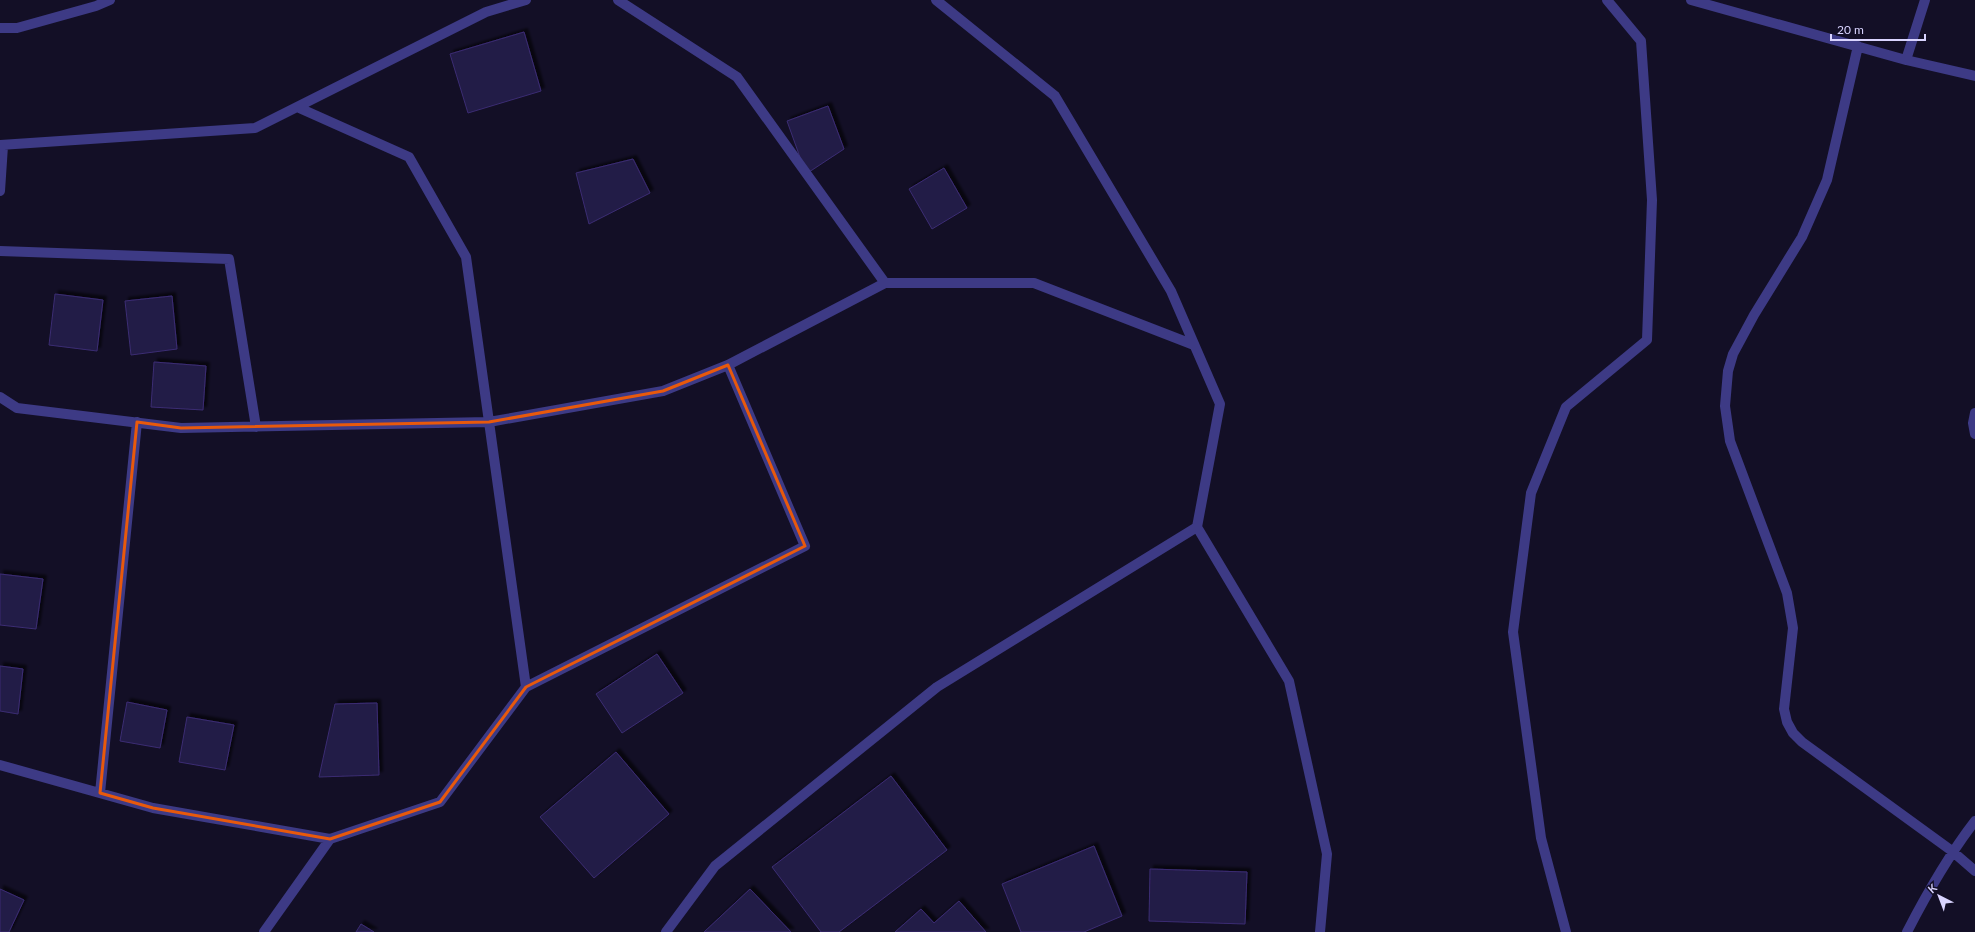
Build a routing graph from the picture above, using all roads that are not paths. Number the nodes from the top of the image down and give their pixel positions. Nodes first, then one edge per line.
1 (110, 0) edge
2 (526, 0) edge
3 (618, 0) edge
4 (936, 0) edge
5 (1606, 0) edge
6 (1691, 0) edge
7 (1925, 0) edge
8 (0, 28) edge
9 (1858, 46) junction
10 (1906, 60) junction
11 (1975, 76) edge
12 (297, 107) junction
13 (1, 145) edge
14 (0, 191) edge
15 (0, 251) edge
16 (885, 283) junction
17 (1194, 345) junction
18 (728, 366) junction
19 (0, 397) edge
20 (1975, 412) edge
21 (137, 422) junction
22 (489, 422) junction
23 (256, 426) junction
24 (1975, 434) edge
25 (1197, 528) junction
26 (526, 687) junction
27 (0, 765) edge
28 (100, 793) junction
29 (1975, 821) edge
30 (330, 839) junction
31 (1952, 851) junction
32 (1975, 871) edge
33 (264, 932) edge
34 (666, 932) edge
35 (1320, 932) edge
36 (1566, 932) edge
37 (1907, 932) edge

1 - 8 street
2 - 12 street
3 - 16 street
4 - 17 street
5 - 36 street
6 - 9 street
7 - 10 street
9 - 10 street
9 - 31 street
10 - 11 street
12 - 13 street
12 - 22 street
13 - 14 street
15 - 23 street
16 - 17 street
16 - 18 street
17 - 25 street
18 - 22 street
18 - 26 street
19 - 21 street
20 - 24 street
21 - 23 street
21 - 28 street
22 - 23 street
22 - 26 street
25 - 34 street
25 - 35 street
26 - 30 street
27 - 28 street
28 - 30 street
29 - 31 street
30 - 33 street
31 - 32 street
31 - 37 street

